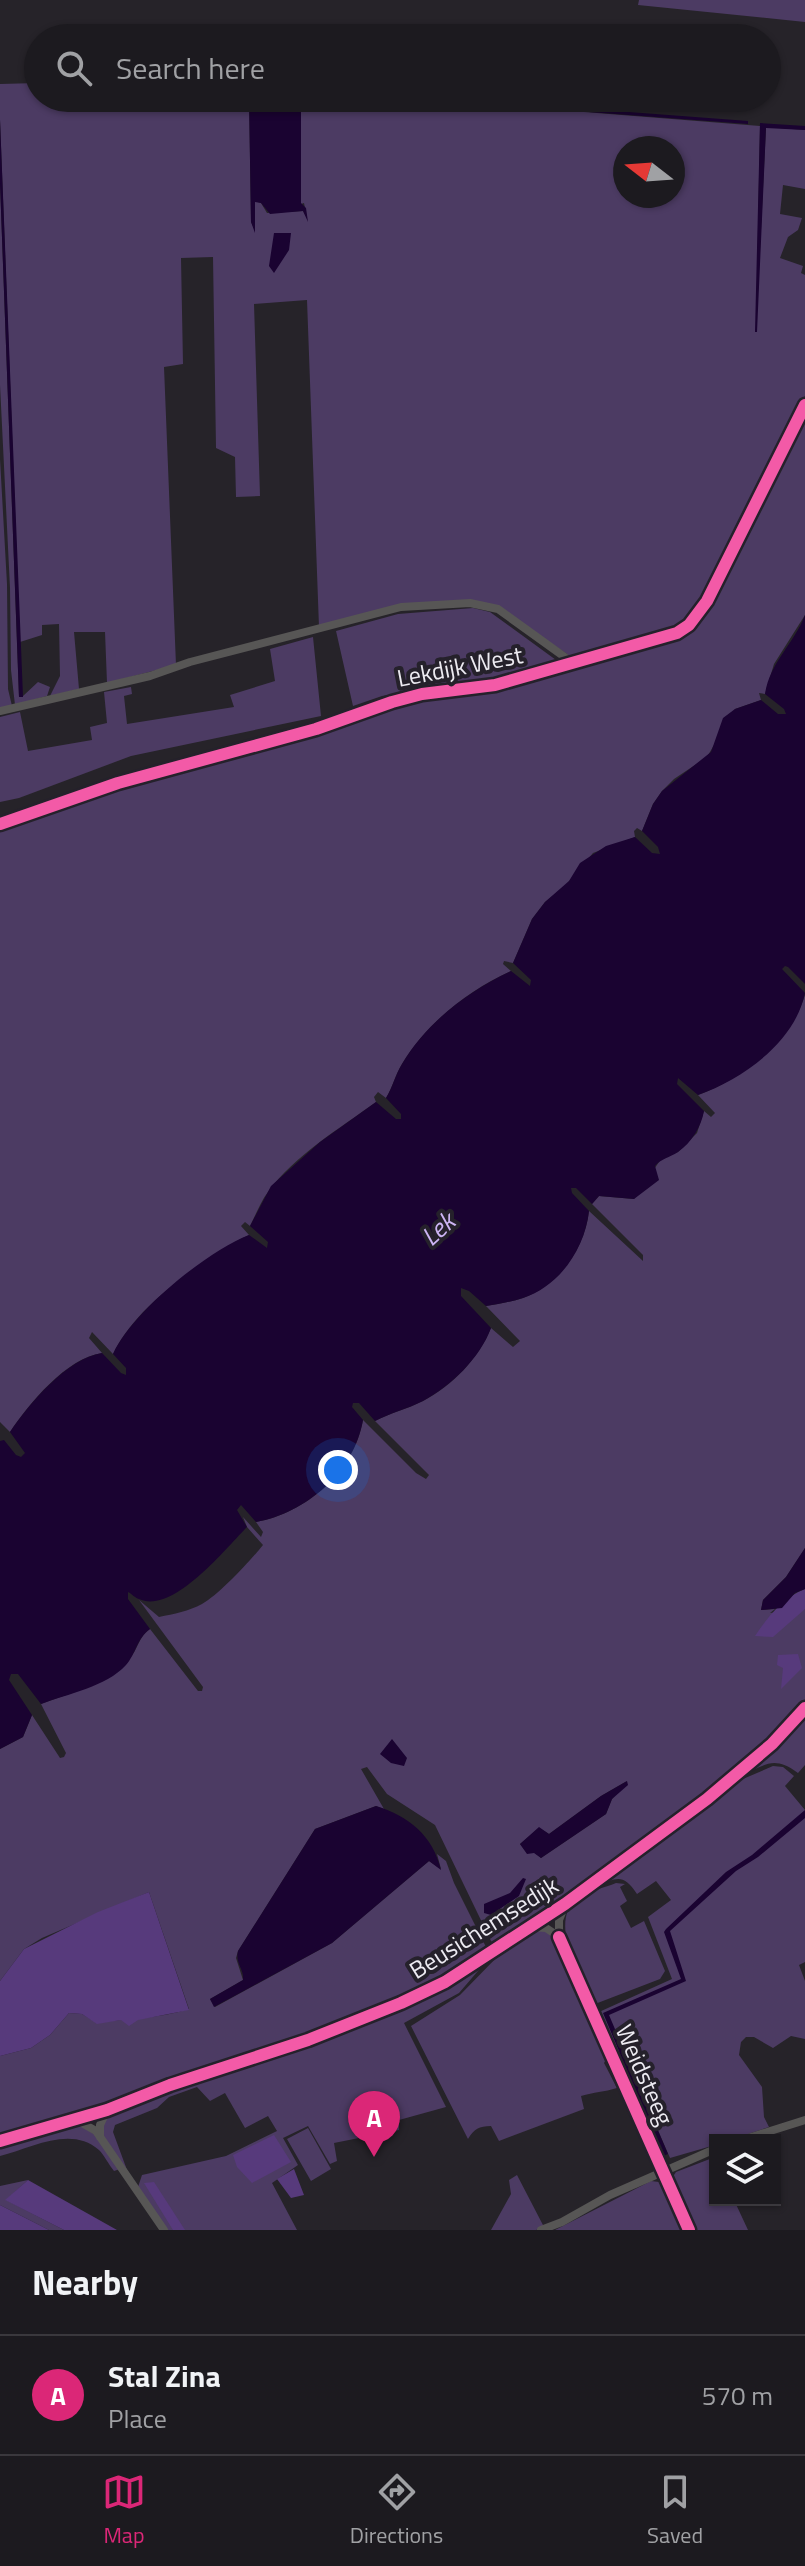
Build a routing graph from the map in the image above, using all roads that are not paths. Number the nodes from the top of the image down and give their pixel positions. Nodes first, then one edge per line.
1 (805, 405) edge
2 (573, 663) junction
3 (0, 711) edge
4 (0, 824) edge
5 (805, 1708) edge
6 (565, 1904) junction
7 (527, 1927) junction
8 (559, 1937) junction
9 (107, 2110) junction
10 (74, 2119) junction
11 (805, 2120) edge
12 (761, 2134) edge
13 (100, 2138) junction
14 (0, 2141) edge
15 (709, 2152) edge
16 (662, 2172) junction
17 (164, 2230) edge
18 (541, 2230) edge
19 (689, 2230) edge

1 - 2 street, Lekdijk West
2 - 3 street, Lekdijk West
2 - 4 street, Lekdijk West
5 - 6 street, Beusichemsedijk
6 - 7 street, Beusichemsedijk
6 - 8 street
7 - 8 street
7 - 9 street, Beusichemsedijk
8 - 16 street, Weidsteeg
9 - 10 street, Beusichemsedijk
9 - 13 street
10 - 13 street
10 - 14 street, Beusichemsedijk
11 - 12 street
13 - 17 street
15 - 16 street
16 - 18 street
16 - 19 street, Weidsteeg

